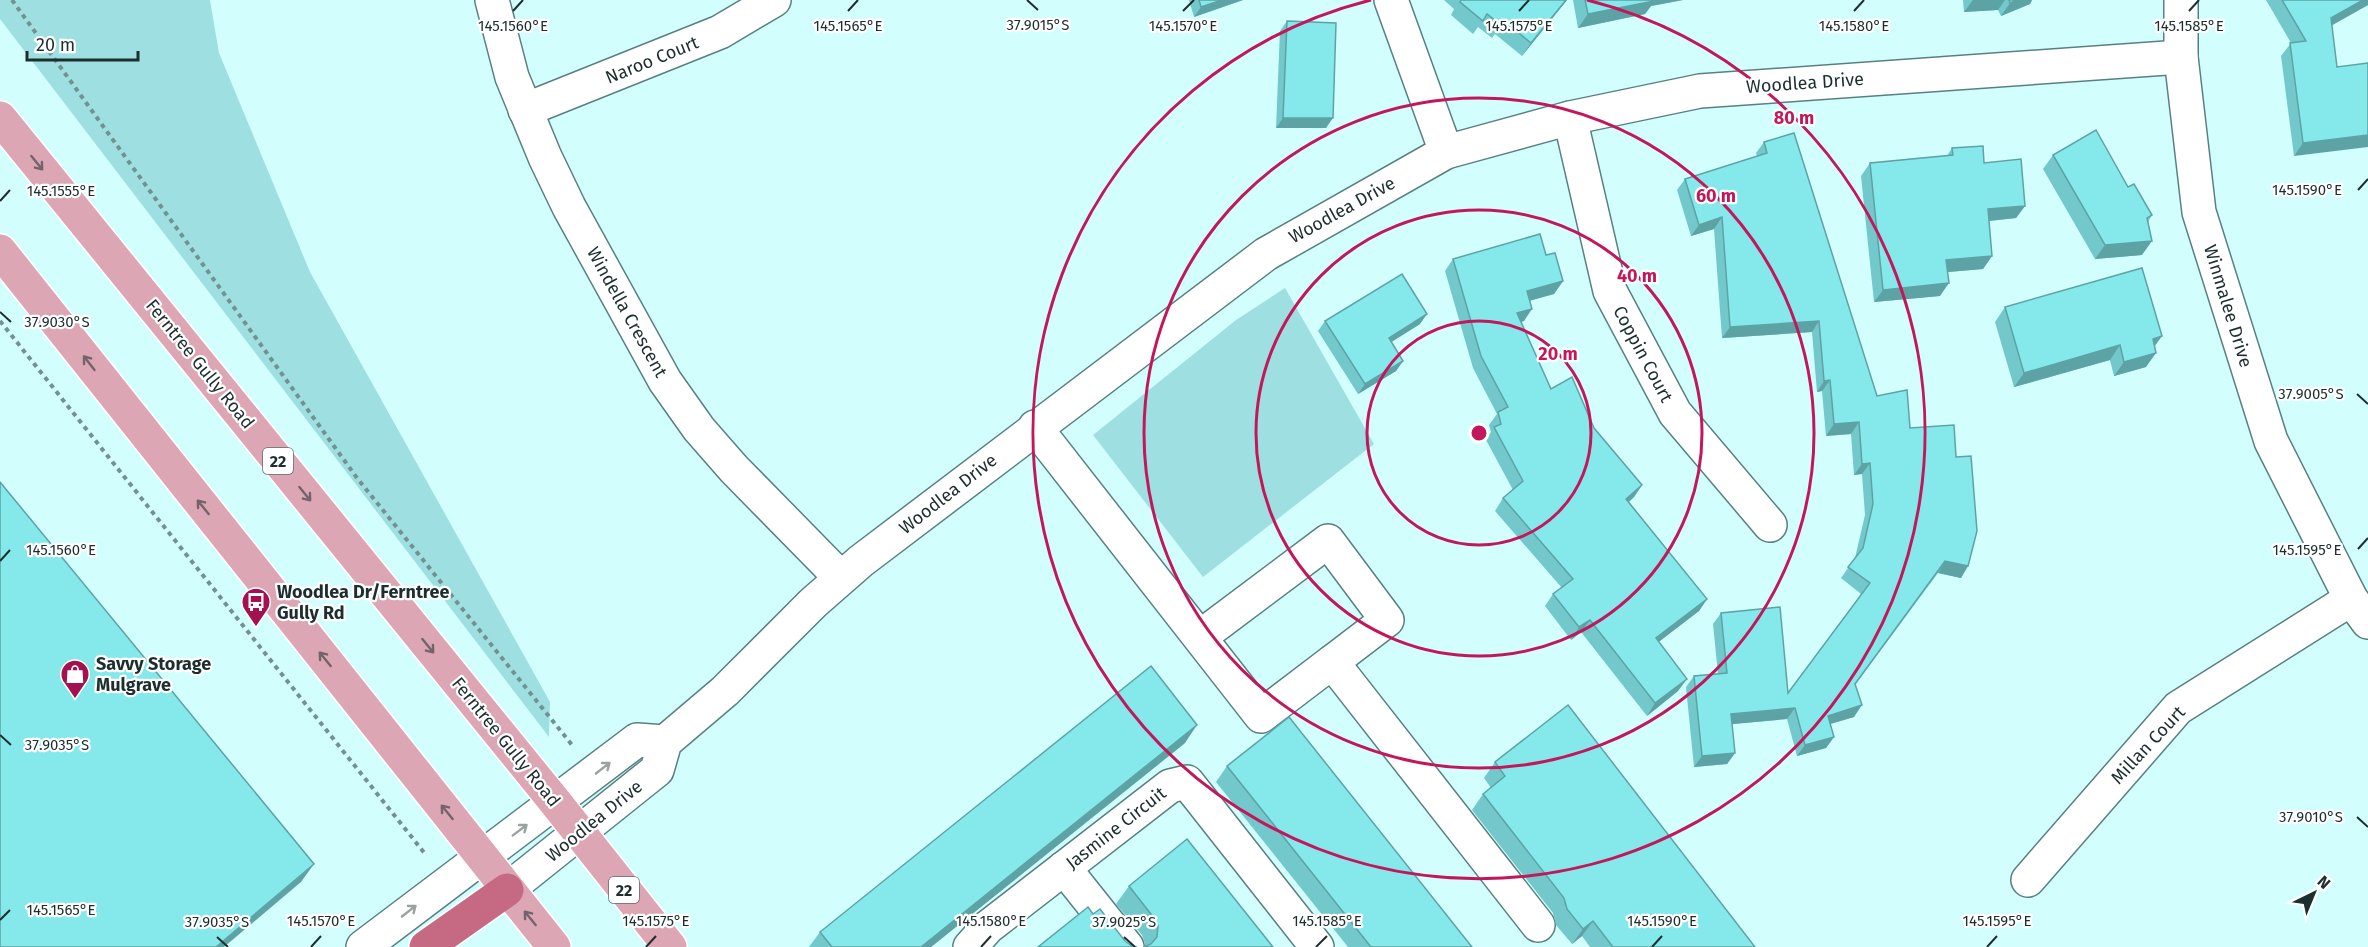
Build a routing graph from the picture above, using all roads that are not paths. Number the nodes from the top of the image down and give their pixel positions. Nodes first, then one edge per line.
1 (492, 0) edge
2 (774, 0) edge
3 (1391, 0) edge
4 (2181, 0) edge
5 (2181, 57) junction
6 (525, 110) junction
7 (0, 118) edge
8 (1570, 118) junction
9 (1446, 152) junction
10 (0, 251) edge
11 (1035, 427) junction
12 (1770, 525) dead end
13 (840, 577) junction
14 (2360, 611) edge
15 (1200, 637) junction
16 (1332, 662) junction
17 (665, 742) junction
18 (556, 803) junction
19 (579, 833) junction
20 (483, 857) junction
21 (1065, 868) junction
22 (2028, 880) dead end
23 (507, 890) junction
24 (1538, 926) dead end
25 (363, 947) edge
26 (426, 947) edge
27 (554, 947) edge
28 (670, 947) edge
29 (970, 947) edge
30 (1127, 947) edge
31 (1317, 947) edge

1 - 6 street, Windella Crescent
2 - 6 street, Naroo Court
3 - 9 street
4 - 5 street, Winmalee Drive
5 - 8 street, Woodlea Drive
5 - 14 street, Winmalee Drive
6 - 13 street, Windella Crescent
7 -> 18 main road, Ferntree Gully Road / 22
8 - 9 street, Woodlea Drive
8 - 12 street, Coppin Court
9 - 11 street, Woodlea Drive
20 -> 10 main road
11 - 13 street, Woodlea Drive
11 - 15 street
13 - 17 street, Woodlea Drive
14 - 22 street, Millan Court
15 - 16 street
15 - 16 street
16 - 24 street
18 -> 17 street, Woodlea Drive
17 - 19 street, Woodlea Drive
18 - 19 main road, Ferntree Gully Road / 22
20 -> 18 street, Woodlea Drive
19 - 23 street, Woodlea Drive
19 - 28 main road, Ferntree Gully Road / 22
20 - 23 main road
25 -> 20 street, Woodlea Drive
21 - 29 street, Jasmine Circuit
21 - 30 street
21 - 31 street, Jasmine Circuit
23 - 26 highway
27 -> 23 main road

